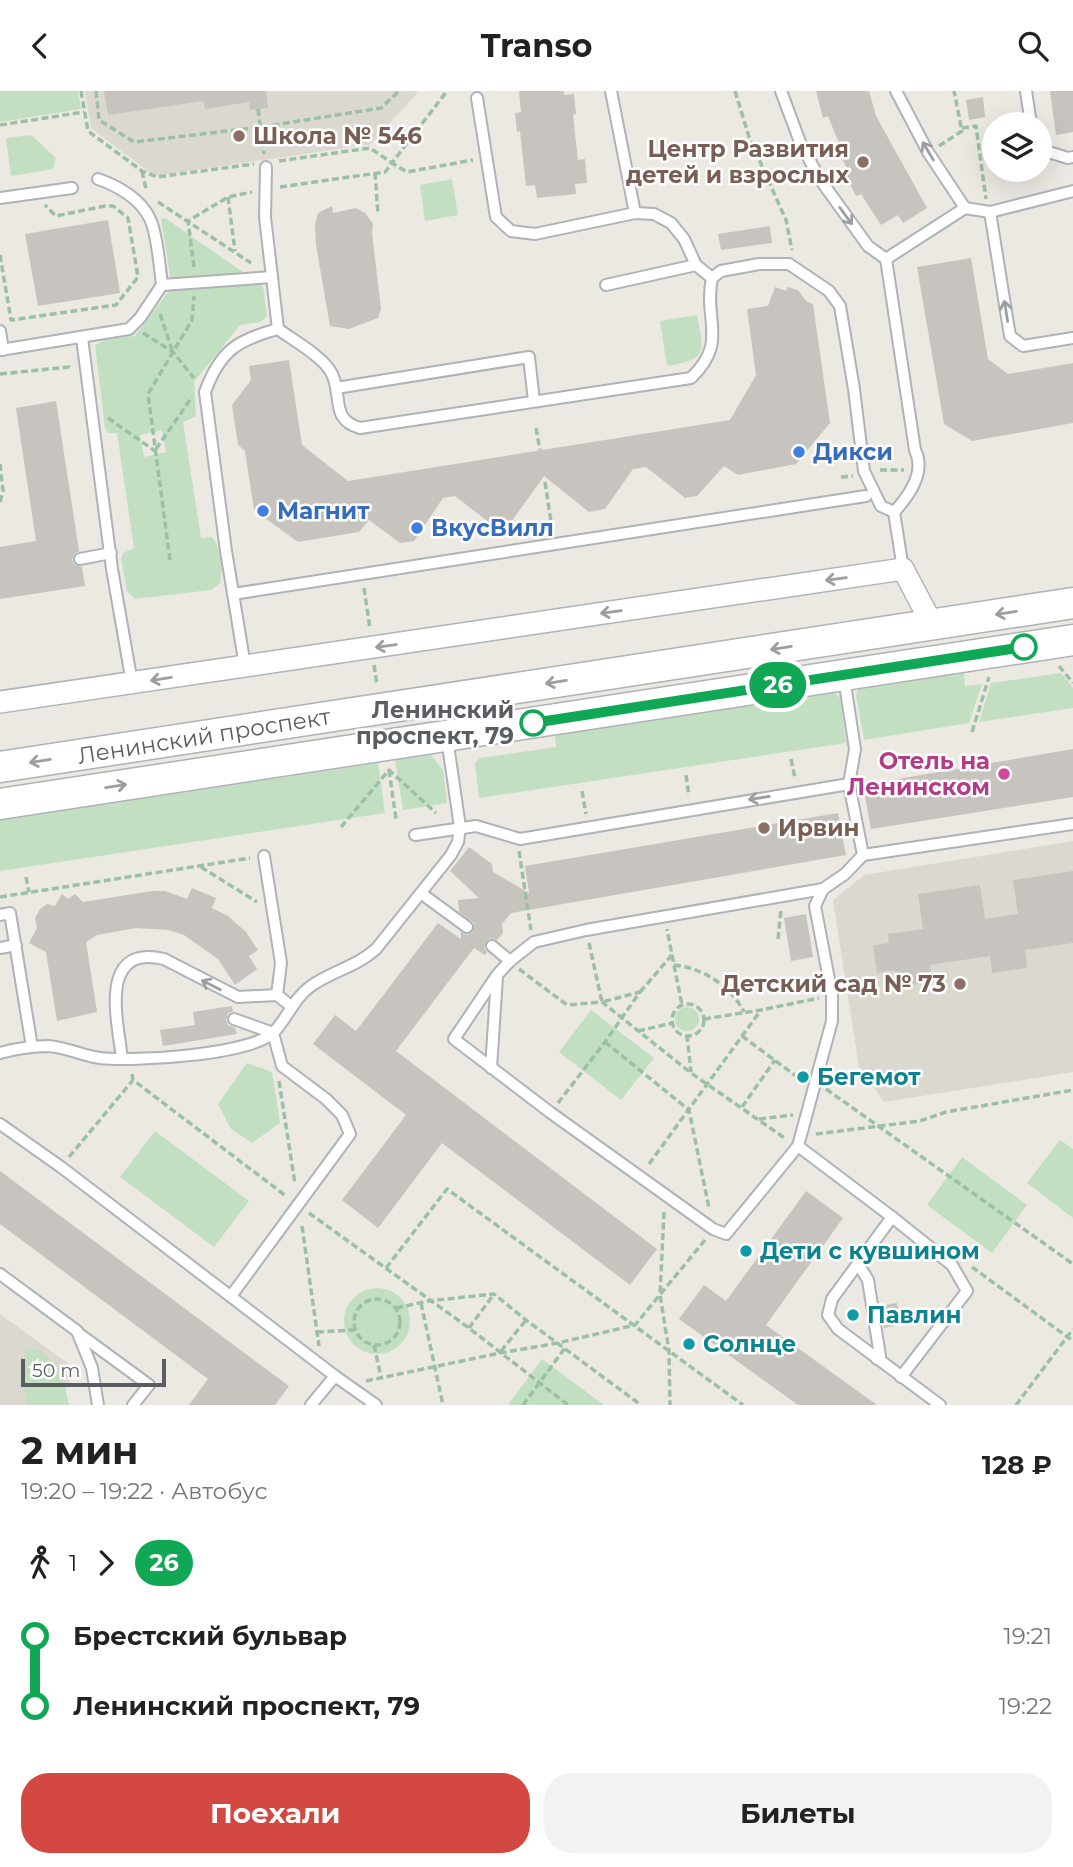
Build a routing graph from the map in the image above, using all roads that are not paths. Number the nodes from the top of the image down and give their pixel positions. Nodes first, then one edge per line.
1 (611, 91) edge
2 (781, 91) edge
3 (896, 91) edge
4 (1026, 91) edge
5 (477, 98) dead end
6 (1029, 112) edge
7 (1052, 153) edge
8 (1073, 157) edge
9 (265, 163) road end
10 (98, 179) dead end
11 (72, 188) dead end
12 (1073, 191) edge
13 (0, 198) edge
14 (965, 208) junction
15 (635, 212) junction
16 (988, 212) junction
17 (886, 259) junction
18 (696, 265) junction
19 (272, 277) junction
20 (712, 278) junction
21 (162, 285) junction
22 (606, 285) dead end
23 (278, 329) junction
24 (0, 331) edge
25 (82, 338) junction
26 (1073, 338) edge
27 (1, 350) edge
28 (336, 388) junction
29 (534, 401) junction
30 (866, 496) dead end
31 (894, 512) junction
32 (111, 553) junction
33 (80, 559) dead end
34 (903, 569) junction
35 (233, 594) junction
36 (1073, 603) edge
37 (932, 624) junction
38 (1073, 640) edge
39 (245, 666) junction
40 (843, 675) junction
41 (132, 683) junction
42 (0, 702) edge
43 (447, 736) junction
44 (0, 767) edge
45 (849, 784) junction
46 (0, 804) edge
47 (1073, 824) edge
48 (460, 827) junction
49 (415, 835) dead end
50 (863, 855) junction
51 (264, 856) road end
52 (823, 889) junction
53 (422, 894) junction
54 (0, 915) edge
55 (467, 927) dead end
56 (16, 945) junction
57 (492, 946) dead end
58 (0, 948) edge
59 (510, 961) junction
60 (497, 975) junction
61 (276, 995) junction
62 (290, 1006) junction
63 (234, 1019) dead end
64 (273, 1033) junction
65 (32, 1047) junction
66 (0, 1053) edge
67 (122, 1059) junction
68 (491, 1069) junction
69 (0, 1123) edge
70 (798, 1146) junction
71 (892, 1217) junction
72 (858, 1264) junction
73 (0, 1274) edge
74 (231, 1296) junction
75 (76, 1331) junction
76 (877, 1359) junction
77 (335, 1376) junction
78 (901, 1377) junction
79 (98, 1405) edge
80 (134, 1405) edge
81 (311, 1405) edge
82 (376, 1405) edge
83 (940, 1405) edge

1 - 15 lane
2 -> 17 lane
14 -> 3 lane
4 - 6 lane
5 - 15 lane
7 - 8 lane
9 - 19 lane
10 - 21 lane
11 - 13 lane
12 - 16 lane
14 - 16 lane
14 - 17 lane
15 - 18 lane
26 -> 16 lane
17 - 31 lane
18 - 20 lane
18 - 22 lane
19 - 21 lane
19 - 23 lane
20 - 29 lane
20 - 31 lane
21 - 25 lane
23 - 28 lane
23 - 35 lane
24 - 27 lane
25 - 27 lane
25 - 32 lane
28 - 29 lane
28 - 29 lane
30 - 35 lane
31 - 34 lane
32 - 33 lane
32 - 41 lane
34 - 37 street
34 -> 39 street
35 - 39 lane
36 -> 37 main road, Ленинский проспект
37 -> 44 main road, Ленинский проспект
38 - 40 main road, Ленинский проспект
39 -> 41 street
40 - 43 main road, Ленинский проспект
40 - 45 lane
41 - 42 street
46 -> 43 main road, Ленинский проспект
43 - 48 lane
45 -> 48 lane
45 - 50 lane
47 - 50 lane
48 - 49 lane
48 - 53 lane
50 - 52 lane
51 - 61 lane
52 - 59 lane
52 - 70 lane
53 - 55 lane
53 - 62 lane
54 - 56 lane
56 - 58 lane
56 - 65 lane
57 - 59 lane
59 - 60 lane
60 - 68 lane
60 - 68 lane
61 - 62 lane
61 -> 67 lane
62 - 64 lane
63 - 64 lane
64 - 67 lane
64 - 74 lane
65 - 66 lane
65 - 67 lane
68 - 70 lane
69 - 74 lane
70 - 71 lane
71 - 72 lane
71 - 78 lane
72 - 76 lane
72 - 76 lane
73 - 75 lane
74 - 77 lane
75 - 79 lane
75 - 80 lane
76 - 78 lane
77 - 81 lane
77 - 82 lane
78 - 83 lane

